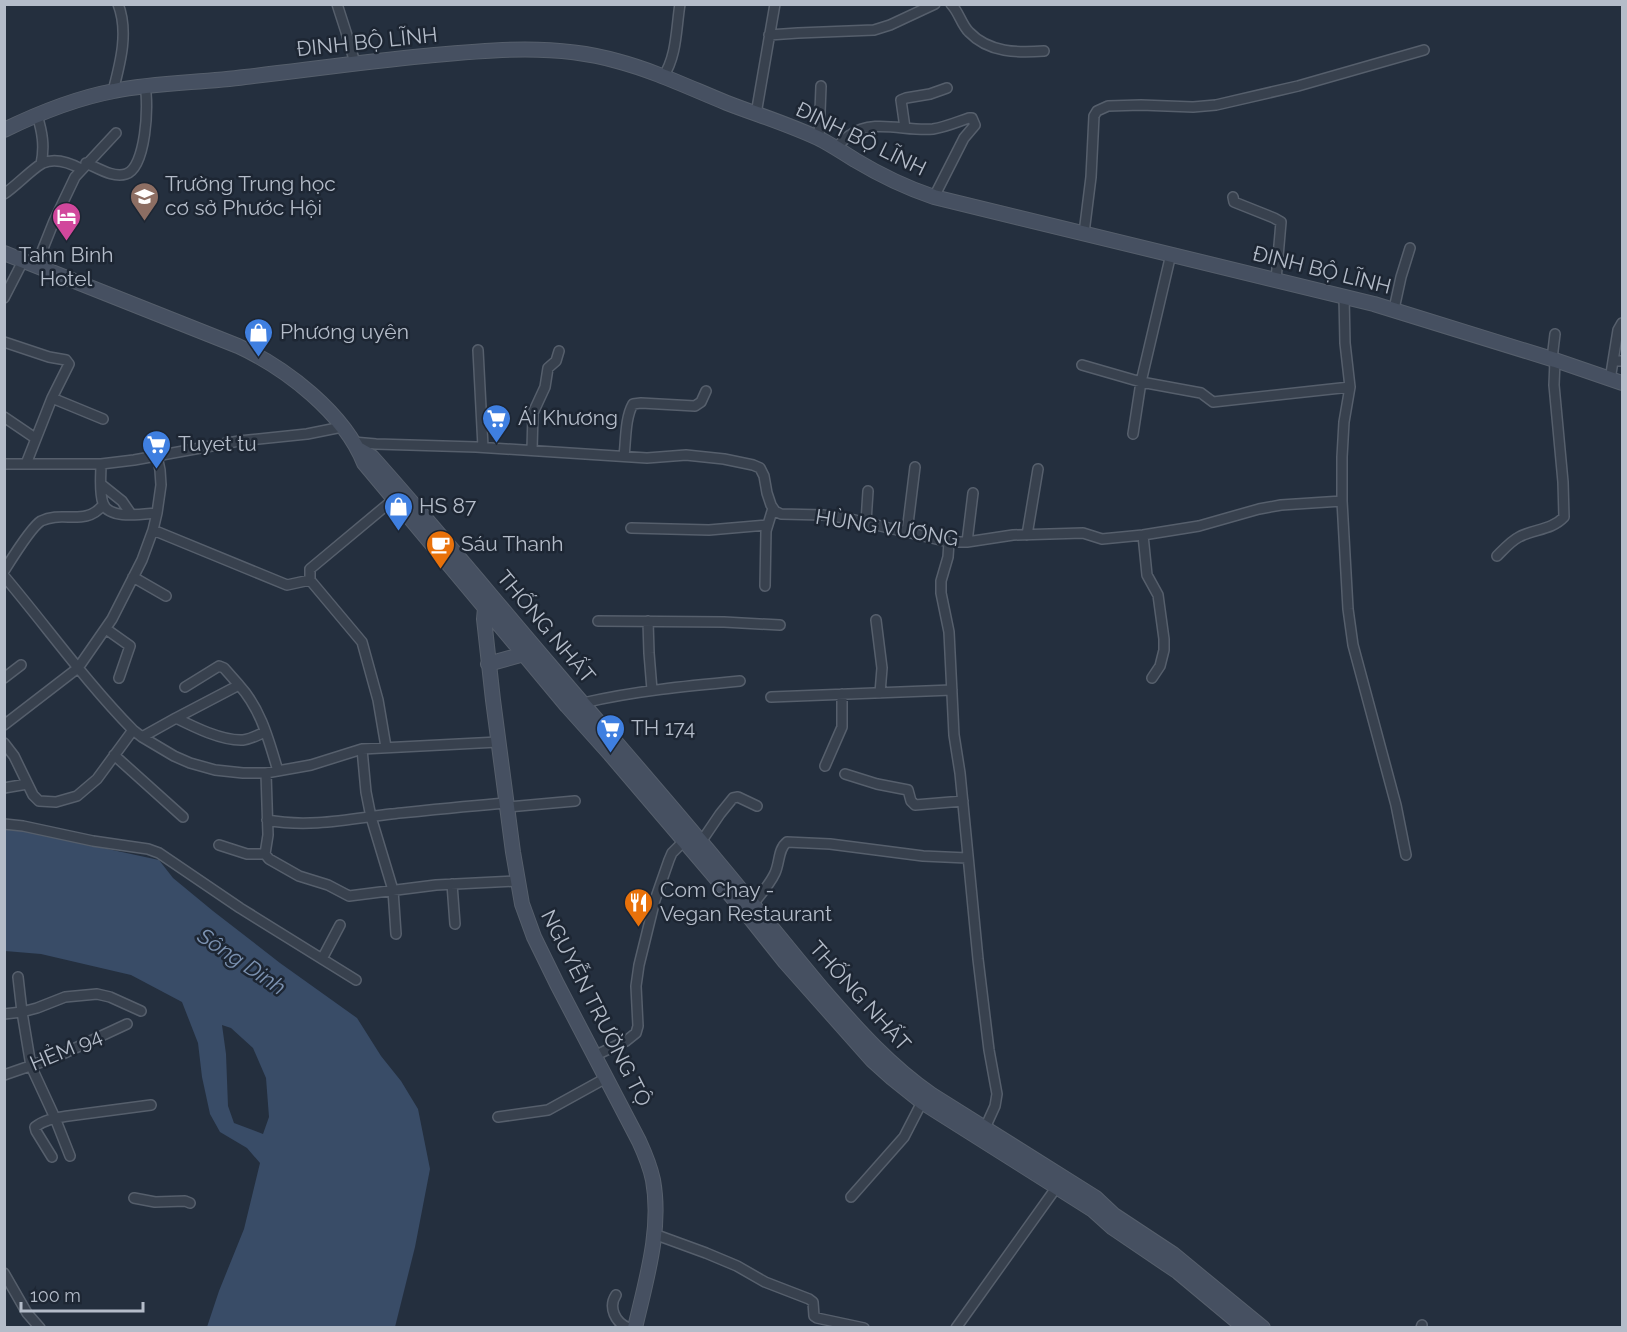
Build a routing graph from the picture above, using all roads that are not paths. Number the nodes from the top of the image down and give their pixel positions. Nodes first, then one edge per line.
1 (118, 4) edge
2 (337, 4) edge
3 (680, 4) edge
4 (775, 4) edge
5 (936, 4) edge
6 (951, 4) edge
7 (769, 35) junction
8 (1424, 50) dead end
9 (1044, 51) dead end
10 (355, 63) junction
11 (663, 76) junction
12 (821, 86) dead end
13 (145, 87) junction
14 (947, 88) dead end
15 (113, 91) junction
16 (756, 114) junction
17 (37, 115) junction
18 (905, 128) junction
19 (4, 130) edge
20 (116, 132) dead end
21 (819, 138) junction
22 (836, 148) junction
23 (41, 164) junction
24 (83, 166) junction
25 (4, 194) edge
26 (1233, 197) dead end
27 (934, 198) junction
28 (1084, 233) junction
29 (1410, 248) dead end
30 (4, 253) edge
31 (1171, 254) junction
32 (30, 264) junction
33 (1276, 280) junction
34 (1344, 296) junction
35 (4, 298) edge
36 (1394, 309) junction
37 (1623, 323) edge
38 (1556, 334) dead end
39 (4, 342) edge
40 (478, 350) dead end
41 (559, 351) dead end
42 (1553, 359) junction
43 (1618, 361) edge
44 (1082, 365) dead end
45 (1142, 382) junction
46 (1616, 382) edge
47 (1350, 387) junction
48 (706, 391) dead end
49 (51, 398) junction
50 (4, 417) edge
51 (103, 419) dead end
52 (342, 427) junction
53 (1133, 434) dead end
54 (35, 438) junction
55 (356, 445) junction
56 (483, 447) junction
57 (532, 450) junction
58 (157, 456) junction
59 (624, 456) junction
60 (4, 464) edge
61 (26, 464) junction
62 (101, 464) junction
63 (915, 467) dead end
64 (1038, 470) dead end
65 (102, 485) junction
66 (868, 491) dead end
67 (973, 493) dead end
68 (394, 499) junction
69 (1342, 501) junction
70 (103, 505) junction
71 (773, 508) junction
72 (157, 513) junction
73 (131, 514) junction
74 (866, 522) junction
75 (767, 525) junction
76 (631, 528) dead end
77 (153, 530) junction
78 (907, 532) junction
79 (1027, 535) junction
80 (1143, 535) junction
81 (949, 542) junction
82 (967, 542) junction
83 (1497, 556) dead end
84 (4, 571) edge
85 (4, 576) edge
86 (133, 577) junction
87 (310, 580) junction
88 (765, 586) dead end
89 (166, 596) dead end
90 (490, 604) junction
91 (876, 620) dead end
92 (598, 621) dead end
93 (648, 621) junction
94 (780, 624) dead end
95 (106, 628) junction
96 (530, 651) junction
97 (488, 664) junction
98 (21, 665) dead end
99 (78, 668) junction
100 (4, 678) edge
101 (119, 678) dead end
102 (1152, 678) dead end
103 (740, 681) dead end
104 (239, 685) junction
105 (185, 687) dead end
106 (652, 690) junction
107 (952, 690) junction
108 (880, 693) junction
109 (842, 694) junction
110 (771, 697) dead end
111 (583, 704) junction
112 (176, 718) junction
113 (4, 725) edge
114 (133, 730) junction
115 (265, 732) junction
116 (142, 737) junction
117 (498, 742) junction
118 (4, 743) edge
119 (386, 747) junction
120 (362, 749) junction
121 (114, 755) junction
122 (825, 766) dead end
123 (278, 771) junction
124 (266, 773) junction
125 (845, 774) dead end
126 (27, 784) junction
127 (4, 788) edge
128 (575, 801) dead end
129 (963, 801) junction
130 (507, 805) junction
131 (758, 806) dead end
132 (671, 816) junction
133 (183, 817) dead end
134 (370, 818) junction
135 (267, 820) junction
136 (4, 824) edge
137 (684, 841) junction
138 (701, 842) junction
139 (219, 845) dead end
140 (264, 854) junction
141 (1406, 855) dead end
142 (967, 858) junction
143 (517, 881) junction
144 (452, 884) junction
145 (393, 890) junction
146 (753, 904) junction
147 (454, 924) dead end
148 (340, 925) dead end
149 (396, 934) dead end
150 (321, 959) junction
151 (18, 977) dead end
152 (356, 980) dead end
153 (141, 1011) dead end
154 (22, 1012) junction
155 (4, 1014) edge
156 (127, 1023) dead end
157 (594, 1056) junction
158 (31, 1066) junction
159 (4, 1076) edge
160 (606, 1078) junction
161 (922, 1102) junction
162 (152, 1105) dead end
163 (498, 1117) dead end
164 (55, 1118) junction
165 (986, 1128) junction
166 (70, 1156) dead end
167 (52, 1157) dead end
168 (1045, 1174) junction
169 (1056, 1188) junction
170 (851, 1197) dead end
171 (134, 1198) dead end
172 (190, 1203) dead end
173 (654, 1234) junction
174 (4, 1274) edge
175 (616, 1295) dead end
176 (40, 1328) edge
177 (628, 1328) edge
178 (635, 1328) edge
179 (864, 1328) edge
180 (956, 1328) edge
181 (1245, 1328) edge
182 (1263, 1328) edge

1 - 15 street
2 - 10 street
3 - 11 street
4 - 7 street
5 - 7 street
6 - 9 street
7 - 16 street
8 - 28 street
10 - 11 main road, ĐINH BỘ LĨNH
10 - 13 main road, ĐINH BỘ LĨNH
11 - 16 main road, ĐINH BỘ LĨNH
12 - 21 street
13 - 15 main road, ĐINH BỘ LĨNH
13 - 24 street
14 - 18 street
15 - 17 main road, ĐINH BỘ LĨNH
16 - 21 main road, ĐINH BỘ LĨNH
17 - 19 main road, ĐINH BỘ LĨNH
17 - 23 street
18 - 22 street
18 - 27 street
20 - 24 street
21 - 22 main road, ĐINH BỘ LĨNH
22 - 27 main road, ĐINH BỘ LĨNH
23 - 24 street
23 - 25 street
24 - 32 street
26 - 33 street
27 - 28 main road, ĐINH BỘ LĨNH
28 - 31 main road, ĐINH BỘ LĨNH
29 - 36 street
30 - 32 main road
31 - 33 main road, ĐINH BỘ LĨNH
31 - 45 street
32 - 35 street
32 - 52 main road
33 - 34 main road, ĐINH BỘ LĨNH
34 - 36 main road, ĐINH BỘ LĨNH
34 - 47 street
36 - 42 main road, ĐINH BỘ LĨNH
37 - 43 street
38 - 42 street
39 - 49 street
40 - 56 street
41 - 57 street
42 - 46 main road, ĐINH BỘ LĨNH
42 - 83 street
43 - 46 street
44 - 45 street
45 - 47 street
45 - 53 street
47 - 69 street
48 - 59 street
49 - 51 street
49 - 54 street
50 - 54 street
52 - 55 main road
52 - 58 street
54 - 61 street
55 - 56 street
55 - 68 main road, THỐNG NHẤT
55 - 90 main road, THỐNG NHẤT
56 - 57 street
57 - 59 street
58 - 62 street
58 - 72 street
59 - 71 street
60 - 61 street
61 - 62 street
62 - 65 street
63 - 78 street
64 - 79 street
65 - 70 street
65 - 73 street
66 - 74 street
67 - 82 street
68 - 87 street
68 - 90 main road, THỐNG NHẤT
69 - 80 street, HÙNG VƯƠNG
69 - 141 street
70 - 73 street
70 - 84 street
71 - 74 street, HÙNG VƯƠNG
71 - 75 street
72 - 73 street
72 - 77 street
74 - 78 street, HÙNG VƯƠNG
75 - 76 street
75 - 88 street
77 - 86 street
77 - 87 street
78 - 81 street, HÙNG VƯƠNG
79 - 80 street, HÙNG VƯƠNG
79 - 82 street, HÙNG VƯƠNG
80 - 102 street
81 - 82 street, HÙNG VƯƠNG
81 - 107 street
85 - 99 street
86 - 89 street
86 - 95 street
87 - 119 street
90 - 96 main road, THỐNG NHẤT
90 - 97 main road, NGUYỄN TRƯỜNG TỘ
91 - 108 street
92 - 93 street
93 - 94 street
93 - 106 street
95 - 99 street
95 - 101 street
96 - 97 main road
96 - 111 main road, THỐNG NHẤT
96 - 132 main road, THỐNG NHẤT
97 - 117 main road, NGUYỄN TRƯỜNG TỘ
98 - 100 street
99 - 113 street
99 - 114 street
103 - 106 street
104 - 105 street
104 - 112 street
104 - 115 street
106 - 111 street
107 - 108 street
107 - 129 street
108 - 109 street
109 - 110 street
109 - 122 street
111 - 132 main road, THỐNG NHẤT
112 - 115 street
112 - 116 street
114 - 116 street
114 - 121 street
115 - 123 street
116 - 124 street
117 - 119 street
117 - 130 main road, NGUYỄN TRƯỜNG TỘ
118 - 126 street
119 - 120 street
120 - 123 street
120 - 134 street
121 - 126 street
121 - 133 street
123 - 124 street
124 - 135 street
125 - 129 street
126 - 127 street
128 - 130 street
129 - 142 street
130 - 134 street
130 - 143 main road, NGUYỄN TRƯỜNG TỘ
131 - 138 street
132 - 137 main road, THỐNG NHẤT
132 - 138 main road, THỐNG NHẤT
134 - 135 street
134 - 145 street
135 - 140 street
136 - 150 street
137 - 157 street
137 - 161 main road, THỐNG NHẤT
138 - 146 main road, THỐNG NHẤT
139 - 140 street
140 - 145 street
142 - 146 street
142 - 165 street
143 - 144 street
143 - 157 main road, NGUYỄN TRƯỜNG TỘ
144 - 145 street
144 - 147 street
145 - 149 street
146 - 165 main road, THỐNG NHẤT
148 - 150 street
150 - 152 street
151 - 154 street
153 - 154 street
154 - 155 street
154 - 158 street
156 - 158 street, HẺM 94
157 - 160 main road, NGUYỄN TRƯỜNG TỘ
158 - 159 street, HẺM 94
158 - 164 street
160 - 163 street
160 - 173 main road, NGUYỄN TRƯỜNG TỘ
161 - 168 main road, THỐNG NHẤT
161 - 170 street
162 - 164 street
164 - 166 street
164 - 167 street
165 - 168 main road, THỐNG NHẤT
168 - 169 main road, THỐNG NHẤT
168 - 182 main road, THỐNG NHẤT
169 - 180 street
169 - 181 main road, THỐNG NHẤT
171 - 172 street
173 - 178 main road, NGUYỄN TRƯỜNG TỘ
173 - 179 street
174 - 176 street
175 - 177 street

